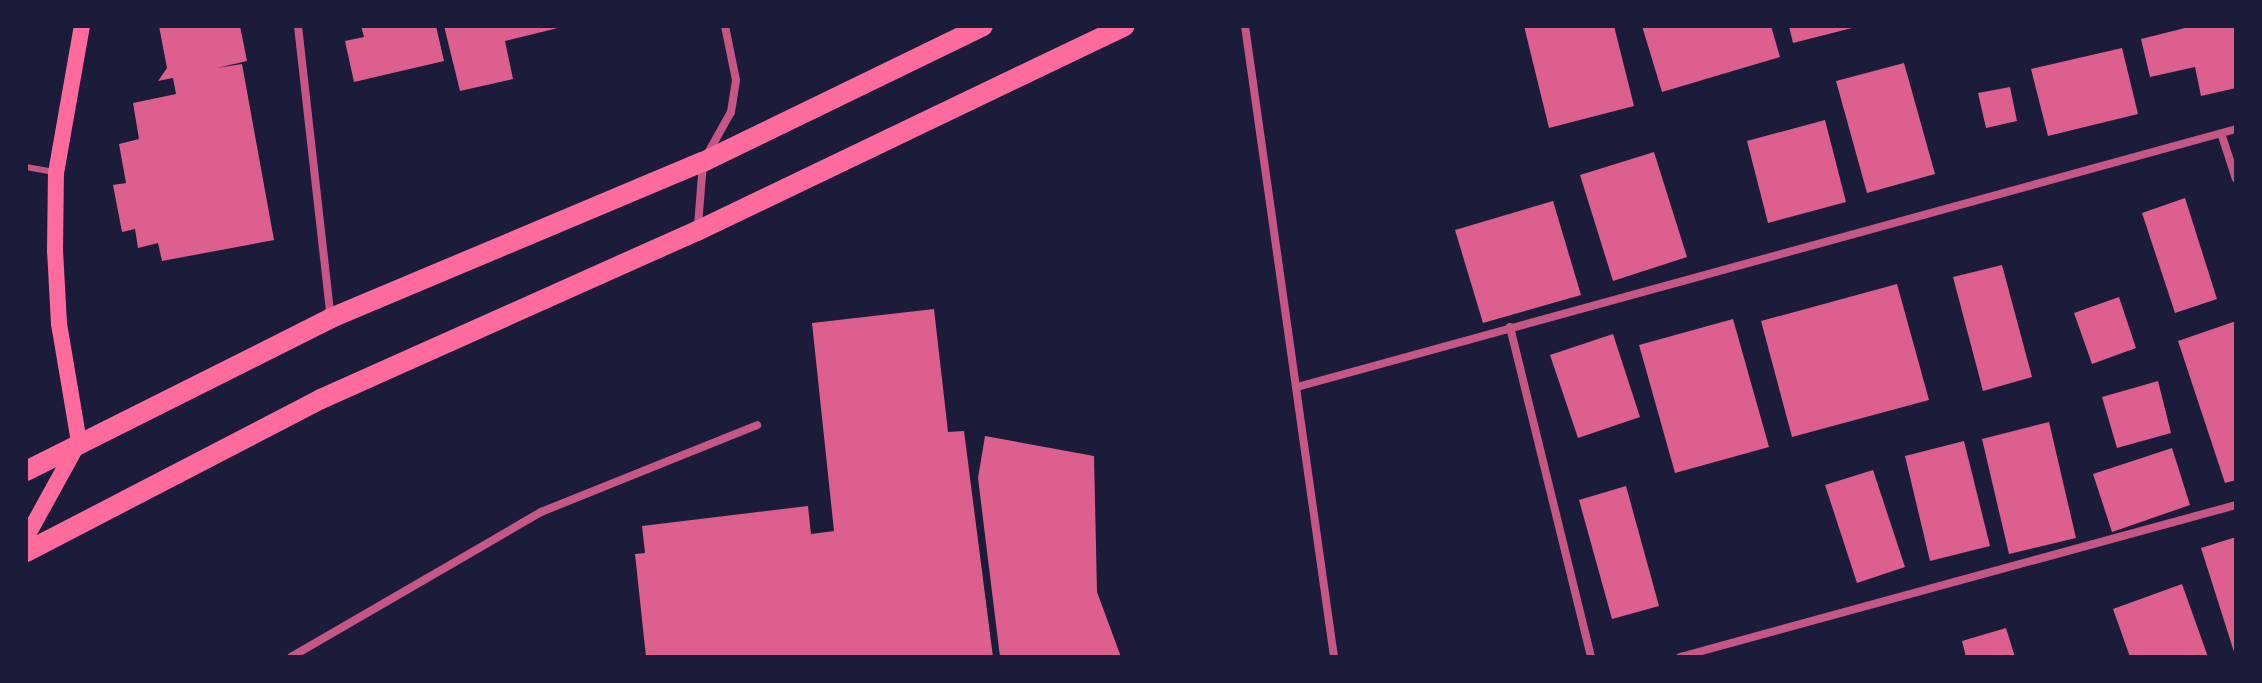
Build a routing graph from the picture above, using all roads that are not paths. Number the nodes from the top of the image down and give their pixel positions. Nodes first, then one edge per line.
1 (82, 26) edge
2 (298, 26) edge
3 (725, 26) edge
4 (983, 26) edge
5 (1124, 26) edge
6 (1245, 26) edge
7 (2236, 129) edge
8 (2222, 136) junction
9 (703, 162) junction
10 (26, 167) edge
11 (56, 173) junction
12 (2236, 179) edge
13 (697, 231) junction
14 (331, 318) junction
15 (1510, 327) junction
16 (1297, 387) junction
17 (757, 425) dead end
18 (79, 442) junction
19 (26, 471) edge
20 (2236, 505) edge
21 (26, 538) edge
22 (26, 552) edge
23 (291, 657) edge
24 (1334, 657) edge
25 (1591, 657) edge
26 (1680, 657) edge

1 - 11 main road
2 - 14 street
3 - 9 street
4 - 9 main road
5 - 13 main road
6 - 16 street
7 - 8 street
8 - 12 street
8 - 15 street
9 - 13 street
9 - 14 main road
10 - 11 lane
11 - 18 main road
13 - 22 main road
14 - 18 main road
15 - 16 street
15 - 25 street
16 - 24 street
17 - 23 street
18 - 19 main road
18 - 21 main road
20 - 26 street

